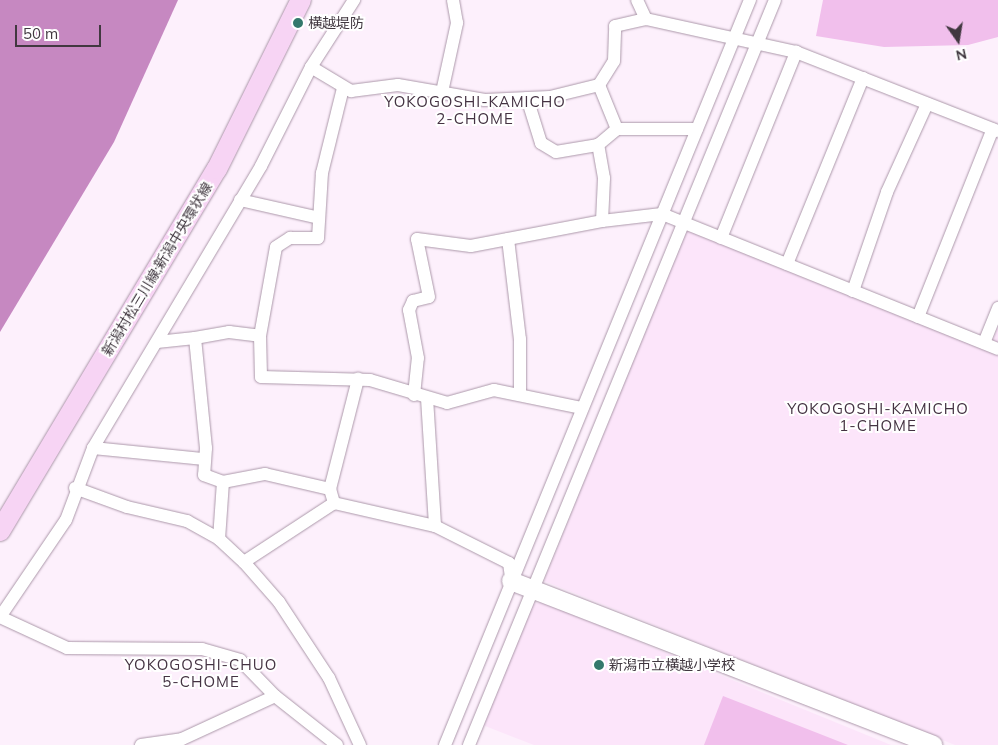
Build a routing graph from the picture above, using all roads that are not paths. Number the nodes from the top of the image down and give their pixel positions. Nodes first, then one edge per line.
1 (301, 0) edge
2 (354, 0) edge
3 (453, 0) edge
4 (638, 0) edge
5 (750, 0) edge
6 (774, 0) edge
7 (646, 19) junction
8 (734, 40) junction
9 (758, 46) junction
10 (796, 52) junction
11 (311, 67) junction
12 (862, 78) junction
13 (599, 85) junction
14 (343, 88) junction
15 (442, 92) junction
16 (527, 98) junction
17 (928, 104) junction
18 (697, 128) junction
19 (617, 129) junction
20 (995, 130) edge
21 (598, 145) junction
22 (240, 200) junction
23 (662, 214) junction
24 (319, 218) junction
25 (602, 221) junction
26 (682, 222) junction
27 (721, 238) junction
28 (508, 239) junction
29 (787, 264) junction
30 (852, 291) junction
31 (998, 308) edge
32 (918, 317) junction
33 (260, 336) junction
34 (195, 338) junction
35 (157, 342) junction
36 (984, 343) junction
37 (998, 349) edge
38 (358, 379) junction
39 (520, 394) junction
40 (414, 395) junction
41 (427, 398) junction
42 (582, 408) junction
43 (93, 448) junction
44 (204, 459) junction
45 (223, 482) junction
46 (76, 488) junction
47 (330, 489) junction
48 (334, 503) junction
49 (435, 526) junction
50 (0, 531) edge
51 (219, 539) junction
52 (244, 562) junction
53 (511, 581) junction
54 (531, 590) junction
55 (0, 617) edge
56 (276, 696) junction
57 (141, 745) edge
58 (336, 745) edge
59 (360, 745) edge
60 (444, 745) edge
61 (470, 745) edge
62 (933, 745) edge

1 - 50 main road, 新潟村松三川線;新潟中央環状線
2 - 11 street
3 - 15 street
4 - 7 street
5 - 8 street
6 - 9 street
7 - 8 street
7 - 13 street
8 - 9 street
8 - 18 street
9 - 10 street
9 - 26 street
10 - 12 street
10 - 27 street
11 - 14 street
11 - 22 street
12 - 17 street
12 - 29 street
13 - 16 street
13 - 19 street
14 - 15 street
14 - 24 street
15 - 16 street
16 - 21 street
17 - 20 street
17 - 30 street
18 - 19 street
18 - 23 street
19 - 21 street
20 - 32 street
21 - 25 street
22 - 24 street
22 - 35 street
23 - 25 street
23 - 26 street
23 - 42 street
24 - 33 street
25 - 28 street
26 - 27 street
26 - 54 street
27 - 29 street
28 - 39 street
28 - 40 street
29 - 30 street
30 - 32 street
31 - 36 street
32 - 36 street
33 - 34 street
33 - 38 street
34 - 35 street
34 - 44 street
35 - 43 street
36 - 37 street
38 - 40 street
38 - 47 street
39 - 41 street
39 - 42 street
40 - 41 street
41 - 49 street
42 - 53 street
43 - 44 street
43 - 46 street
44 - 45 street
45 - 47 street
45 - 51 street
46 - 51 street
46 - 55 street
47 - 48 street
48 - 49 street
48 - 52 street
49 - 53 street
51 - 52 street
52 - 59 street
53 - 54 street
53 - 60 street
54 - 61 street
54 - 62 street
55 - 56 street
56 - 57 street
56 - 58 street

